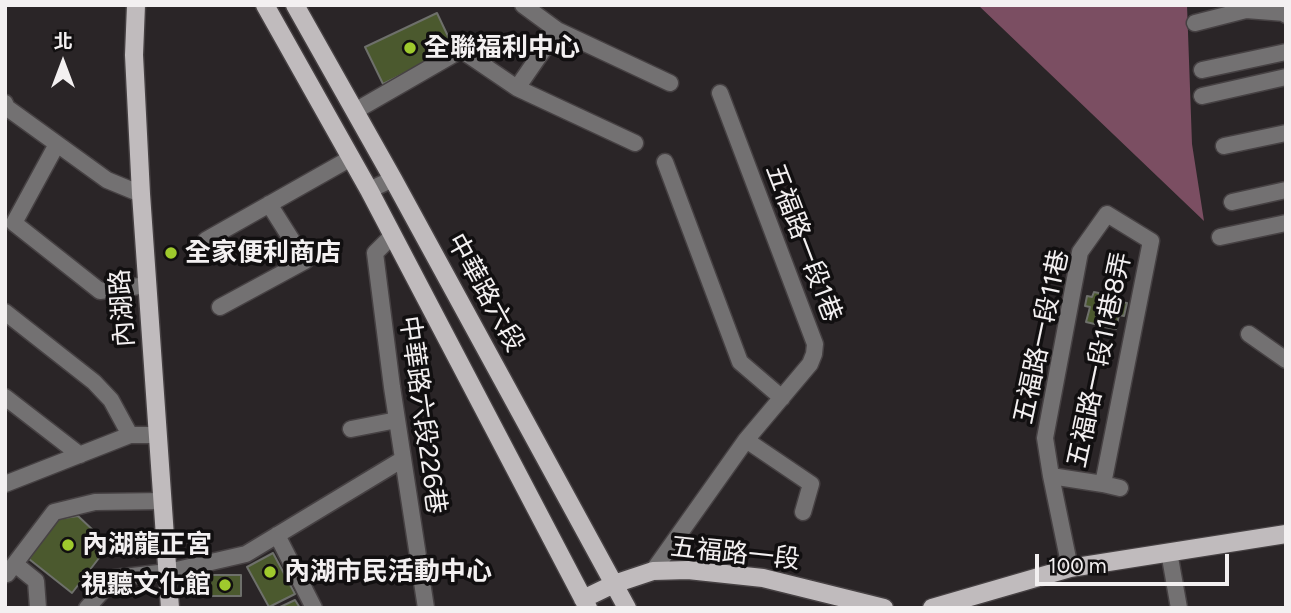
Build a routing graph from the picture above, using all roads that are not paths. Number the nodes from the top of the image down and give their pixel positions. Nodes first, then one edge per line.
1 (136, 5) edge
2 (265, 5) edge
3 (295, 5) edge
4 (523, 5) edge
5 (1286, 15) edge
6 (1195, 23) dead end
7 (557, 30) junction
8 (1286, 52) edge
9 (1202, 70) dead end
10 (1286, 77) edge
11 (670, 83) dead end
12 (517, 88) junction
13 (720, 93) dead end
14 (1202, 96) dead end
15 (6, 106) edge
16 (355, 111) junction
17 (1286, 132) edge
18 (635, 143) dead end
19 (57, 144) junction
20 (1224, 146) dead end
21 (351, 158) junction
22 (665, 162) dead end
23 (393, 178) junction
24 (369, 190) junction
25 (1286, 190) edge
26 (141, 194) junction
27 (1232, 202) dead end
28 (269, 204) junction
29 (1286, 223) edge
30 (10, 230) edge
31 (393, 235) junction
32 (1220, 237) dead end
33 (206, 240) dead end
34 (1151, 241) joint
35 (148, 285) junction
36 (220, 307) dead end
37 (5, 312) edge
38 (1249, 334) dead end
39 (1286, 360) edge
40 (5, 397) edge
41 (782, 398) junction
42 (397, 420) junction
43 (351, 429) dead end
44 (130, 435) junction
45 (158, 435) junction
46 (746, 440) junction
47 (80, 455) junction
48 (403, 459) junction
49 (1051, 475) junction
50 (7, 482) edge
51 (1103, 484) junction
52 (1120, 488) dead end
53 (163, 500) junction
54 (803, 512) dead end
55 (1286, 534) edge
56 (277, 536) junction
57 (1169, 552) junction
58 (10, 568) edge
59 (1070, 568) junction
60 (653, 571) junction
61 (168, 572) junction
62 (614, 584) junction
63 (581, 605) edge
64 (38, 608) edge
65 (87, 608) edge
66 (170, 608) edge
67 (313, 608) edge
68 (426, 608) edge
69 (626, 608) edge
70 (884, 608) edge
71 (932, 608) edge
72 (1179, 608) edge

1 - 26 main road, 內湖路
2 - 21 main road, 中華路六段
3 - 16 main road, 中華路六段
4 - 7 street
5 - 6 street
7 - 11 street
7 - 12 street
8 - 9 street
10 - 14 street
12 - 16 street
12 - 18 street
13 - 41 street, 五福路一段1巷
15 - 19 street
16 - 23 main road, 中華路六段
17 - 20 street
19 - 26 street
19 - 30 street
21 - 24 main road, 中華路六段
21 - 28 street
22 - 41 street
23 - 24 street
23 - 62 main road, 中華路六段
24 - 31 main road, 中華路六段
25 - 27 street
26 - 35 main road, 內湖路
28 - 33 street
28 - 36 street
29 - 32 street
30 - 35 street
31 - 42 street, 中華路六段226巷
31 - 63 main road, 中華路六段
34 - 49 street, 五福路一段11巷
34 - 51 street, 五福路一段11巷8弄
35 - 45 main road, 內湖路
37 - 44 street
38 - 39 street
40 - 47 street
41 - 46 street, 五福路一段1巷
42 - 43 street
42 - 48 street, 中華路六段226巷
44 - 45 street
44 - 47 street
45 - 53 main road, 內湖路
46 - 54 street
46 - 60 street, 五福路一段1巷
47 - 50 street
48 - 56 street
48 - 68 street, 中華路六段226巷
49 - 51 street, 五福路一段11巷8弄
49 - 59 street, 五福路一段11巷
51 - 52 street
53 - 58 street
53 - 61 main road, 內湖路
55 - 57 main road
56 - 61 street
56 - 67 street
57 - 59 main road
57 - 72 street
58 - 64 street
59 - 71 main road
60 - 62 main road, 五福路一段
60 - 70 main road, 五福路一段
61 - 65 street
61 - 66 main road, 內湖路
62 - 63 main road, 五福路一段
62 - 69 main road, 中華路六段

